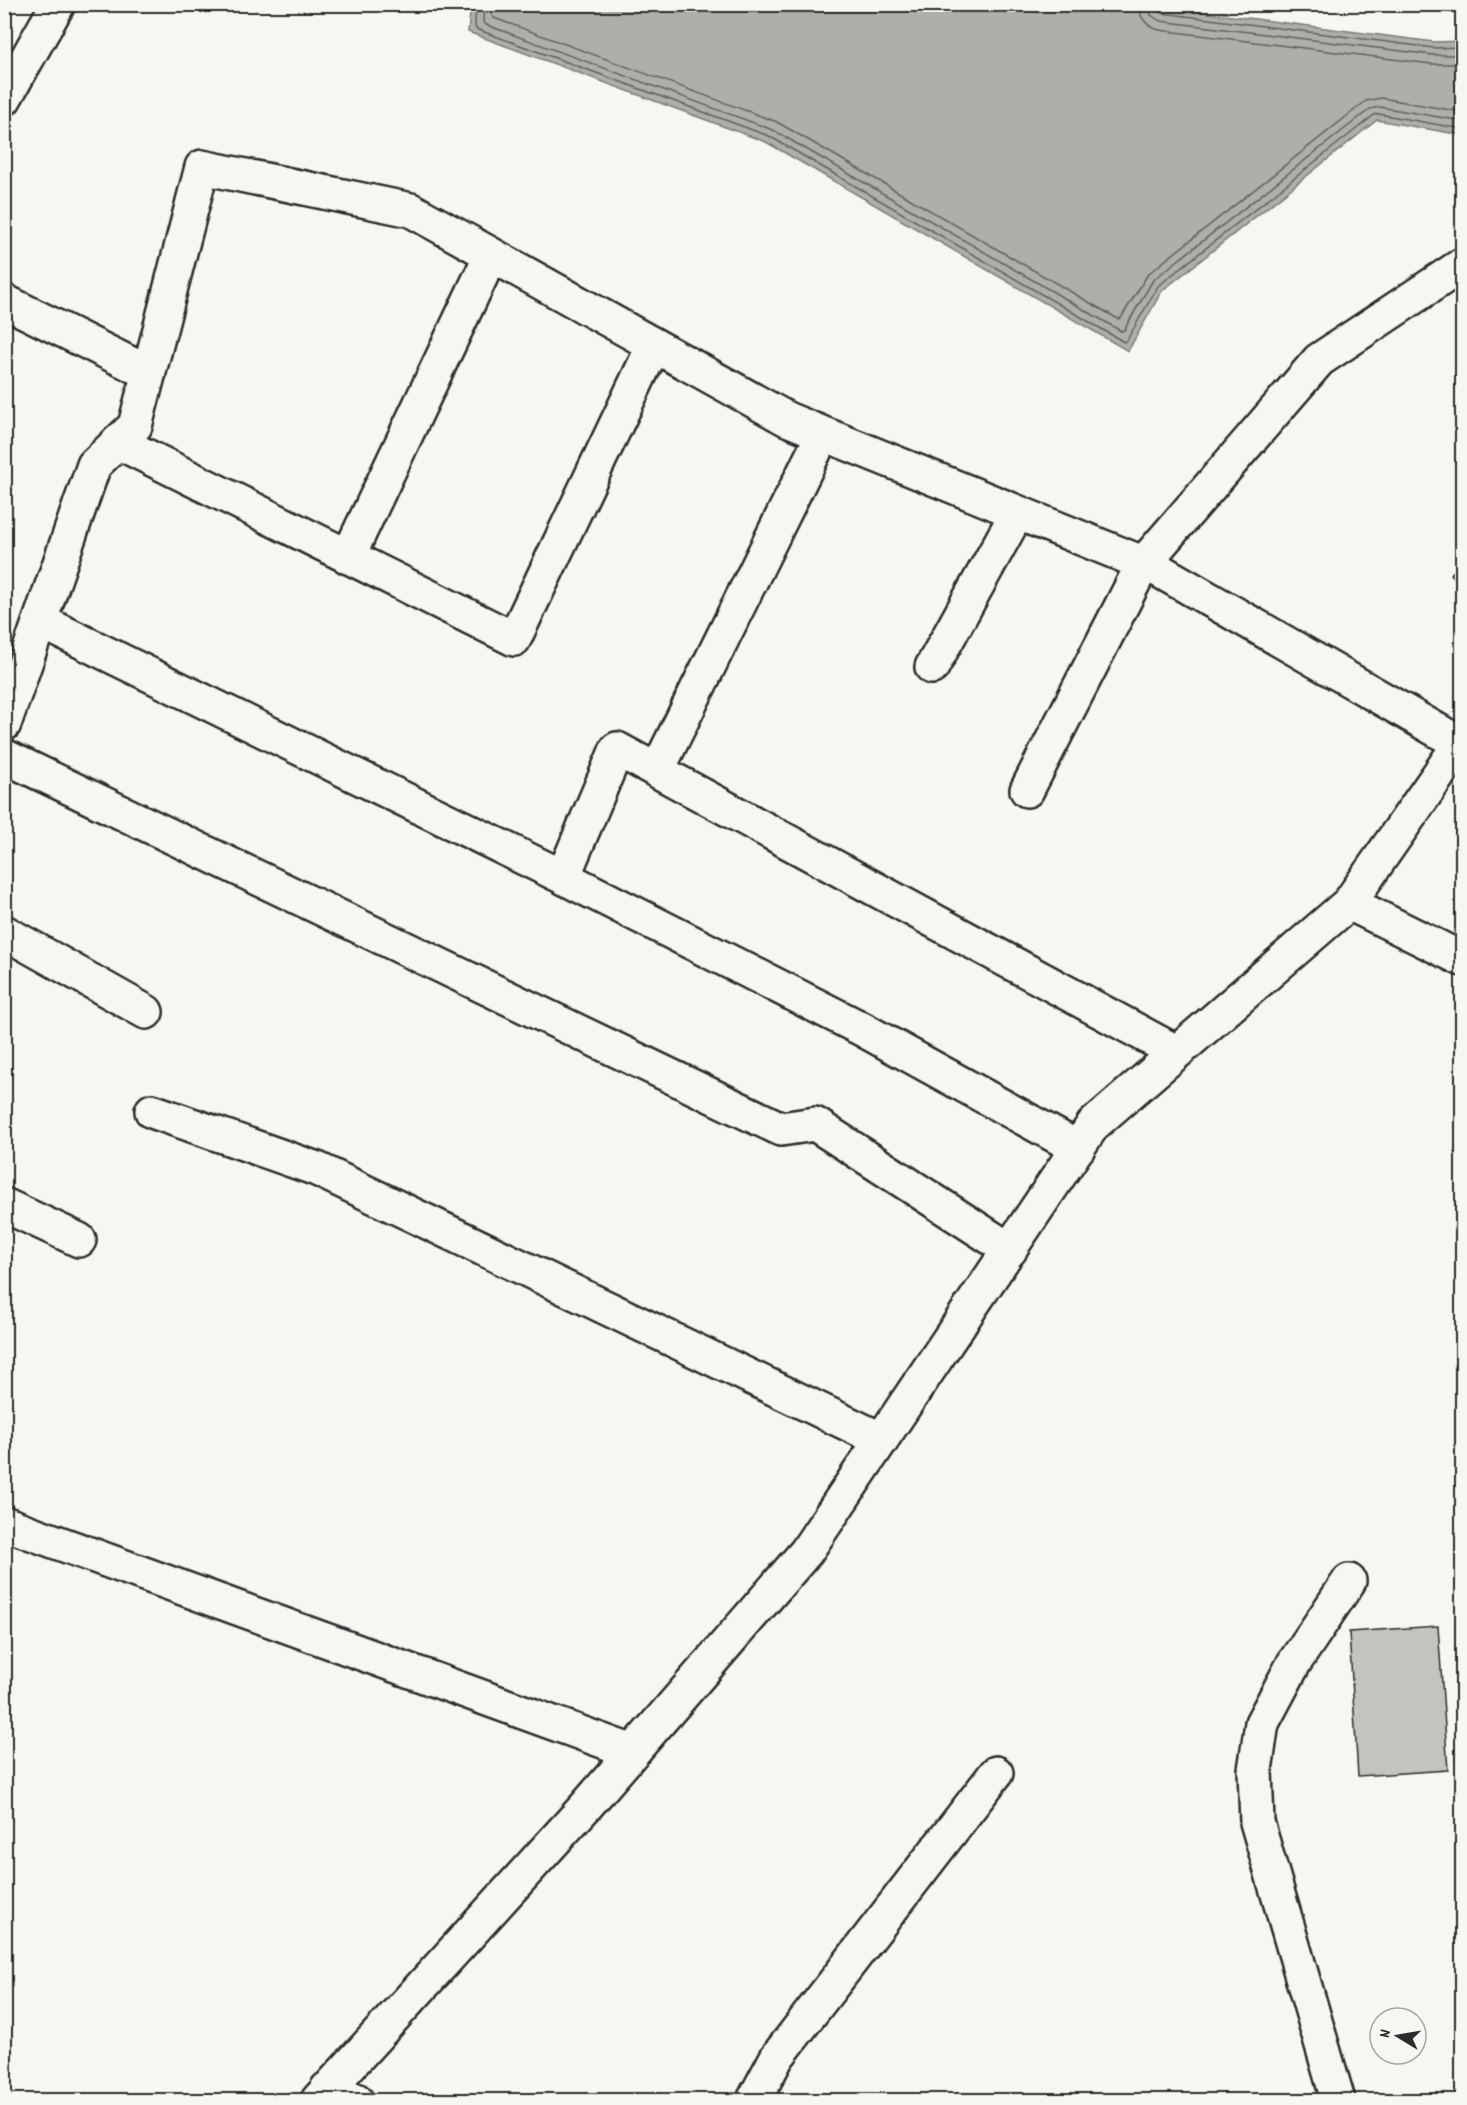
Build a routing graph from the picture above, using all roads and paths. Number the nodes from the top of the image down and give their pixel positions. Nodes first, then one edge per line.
1 (58, 4) edge
2 (4, 99) edge
3 (491, 255) junction
4 (1462, 265) edge
5 (4, 301) edge
6 (654, 345) junction
7 (149, 373) junction
8 (823, 434) junction
9 (118, 442) junction
10 (1017, 513) junction
11 (348, 557) junction
12 (1143, 564) junction
13 (40, 621) junction
14 (932, 667) dead end
15 (4, 724) edge
16 (1462, 742) edge
17 (4, 756) edge
18 (657, 771) junction
19 (1027, 790) dead end
20 (563, 878) junction
21 (1349, 903) junction
22 (4, 932) edge
23 (1462, 959) edge
24 (146, 1012) dead end
25 (1176, 1052) junction
26 (152, 1111) dead end
27 (1078, 1148) junction
28 (4, 1205) edge
29 (79, 1240) dead end
30 (1010, 1250) junction
31 (882, 1440) junction
32 (4, 1522) edge
33 (1349, 1581) dead end
34 (633, 1752) junction
35 (996, 1773) dead end
36 (334, 2097) edge
37 (754, 2100) edge
38 (1338, 2100) edge

1 - 2 street
3 - 6 street
3 - 7 street
3 - 11 street
4 - 12 street
5 - 7 street
6 - 8 street
6 - 11 street
7 - 9 street
8 - 10 street
8 - 18 street
9 - 11 street
9 - 13 street
10 - 12 street
10 - 14 street
12 - 16 street
12 - 19 street
13 - 15 street
13 - 20 street
16 - 21 street
17 - 30 street
18 - 20 street
18 - 25 street
20 - 27 street
21 - 23 street
21 - 25 street
22 - 24 street
25 - 27 street
26 - 31 street
27 - 30 street
28 - 29 street
30 - 31 street
31 - 34 street
32 - 34 street
33 - 38 street
34 - 36 street
35 - 37 street

